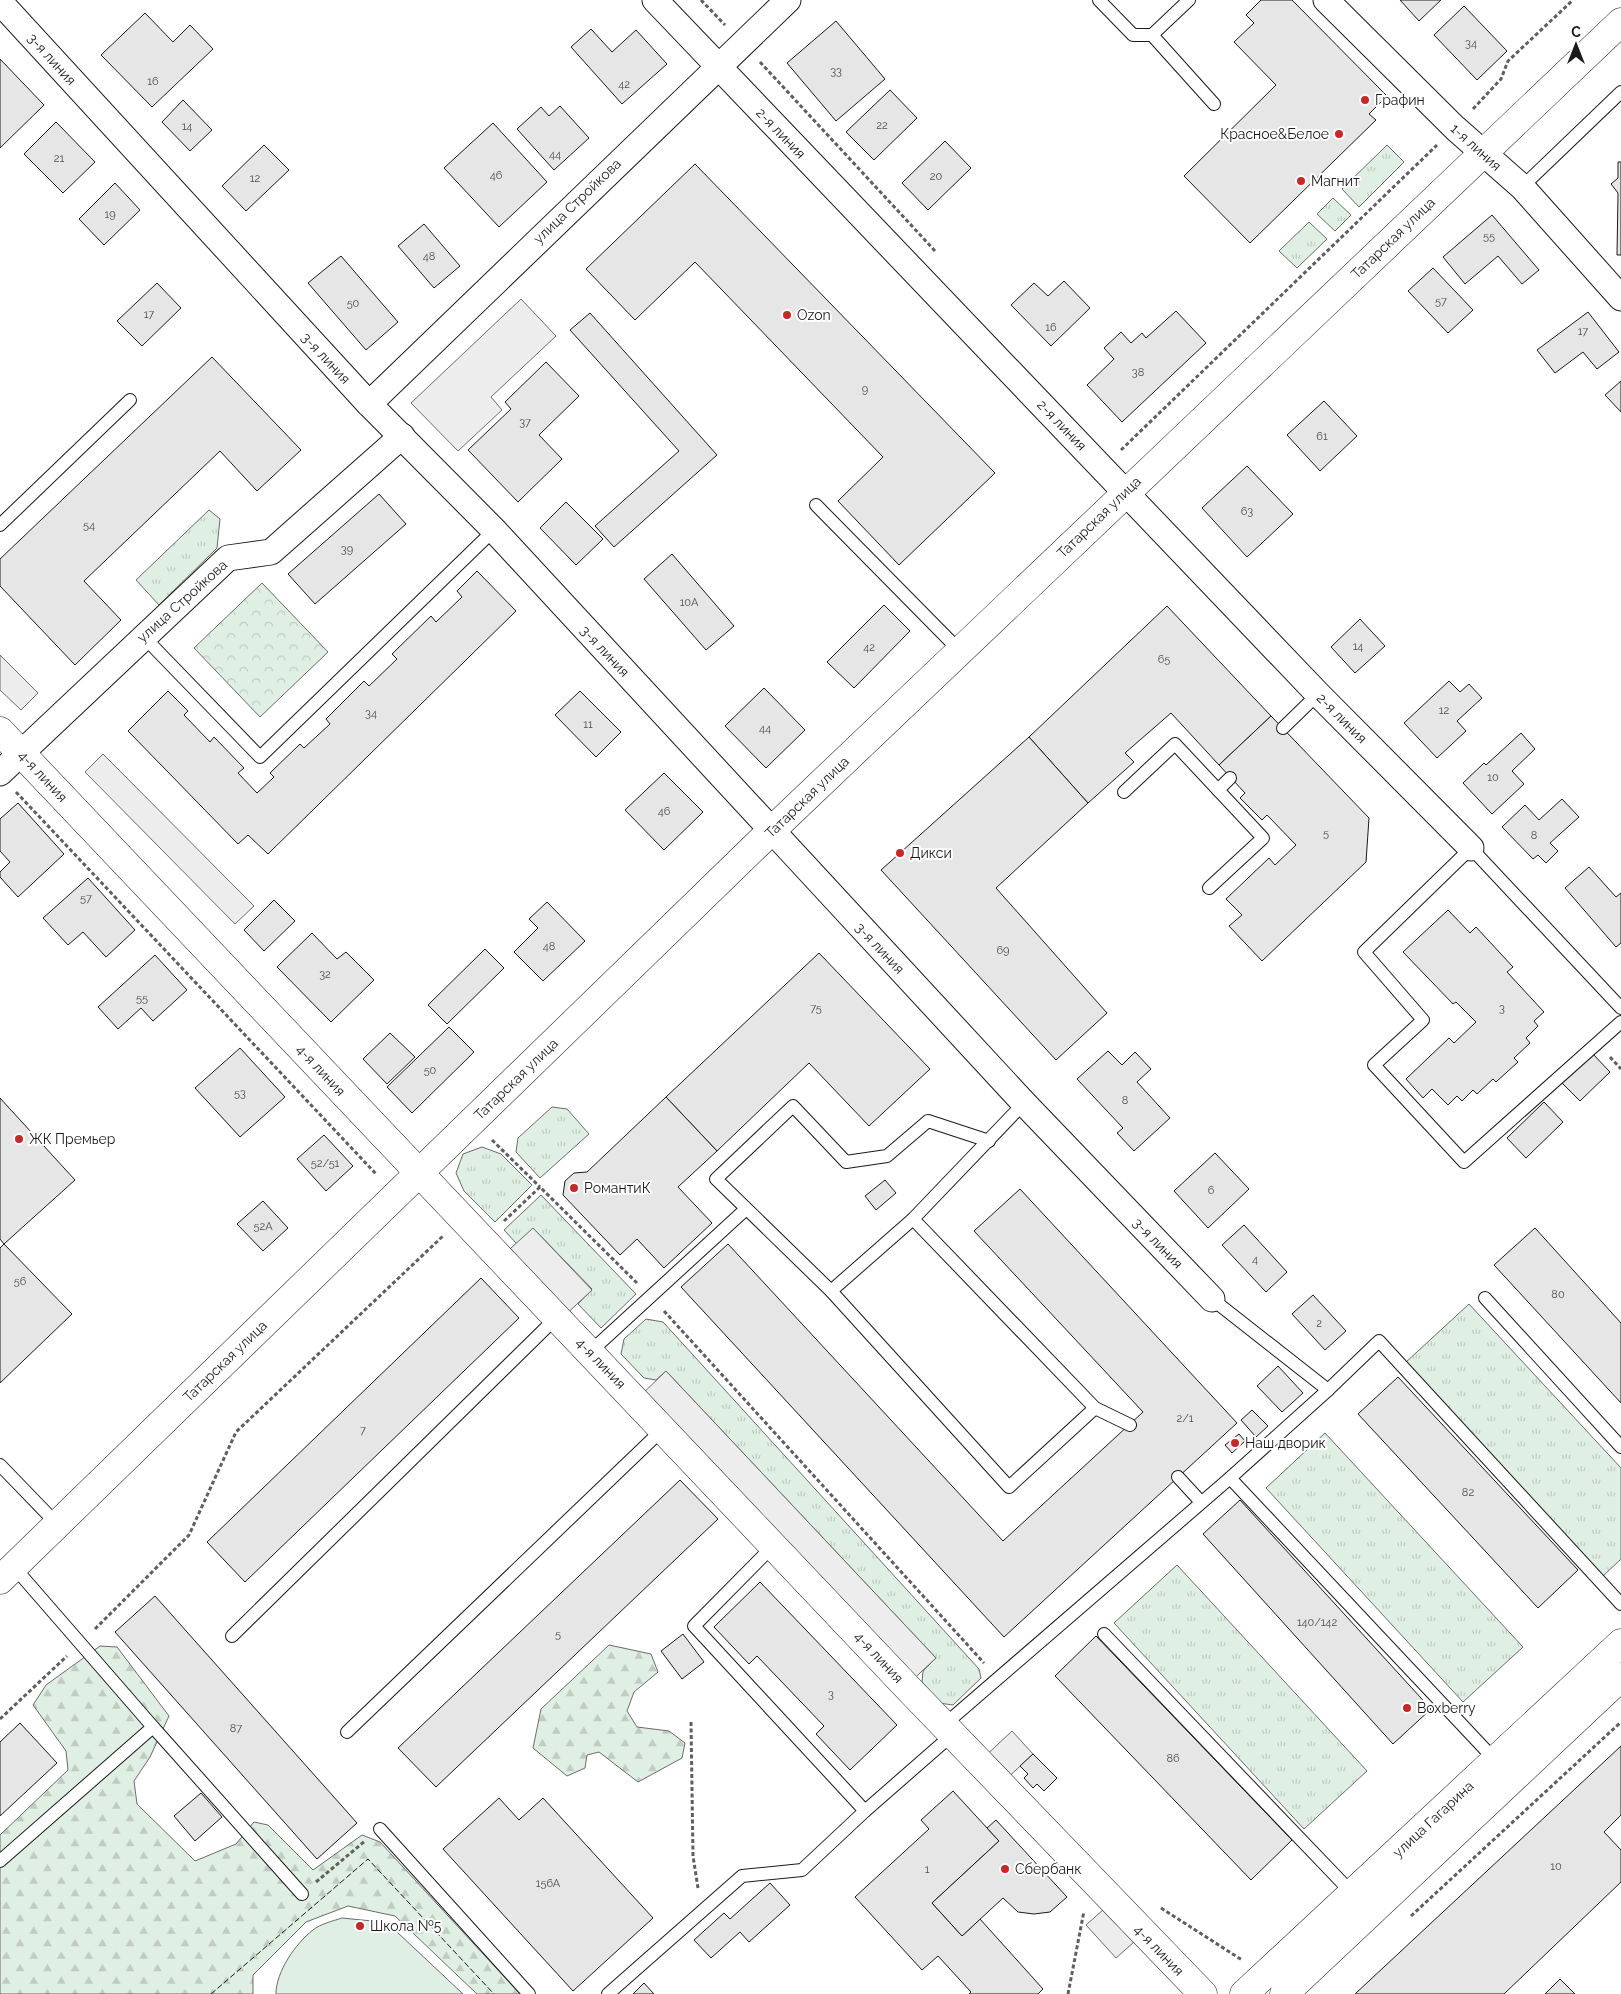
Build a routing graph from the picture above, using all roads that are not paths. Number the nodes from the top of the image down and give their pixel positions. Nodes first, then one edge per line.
1 (655, 0) edge
2 (788, 0) edge
3 (1099, 0) edge
4 (1189, 0) edge
5 (1326, 0) edge
6 (0, 2) edge
7 (1621, 22) edge
8 (1152, 35) junction
9 (717, 66) junction
10 (1621, 92) edge
11 (1214, 104) dead end
12 (1482, 153) junction
13 (1522, 187) junction
14 (1621, 298) edge
15 (130, 400) dead end
16 (369, 404) junction
17 (402, 436) junction
18 (1134, 484) junction
19 (816, 505) dead end
20 (0, 525) edge
21 (494, 530) junction
22 (144, 636) junction
23 (960, 651) junction
24 (1318, 694) junction
25 (1283, 728) dead end
26 (0, 731) edge
27 (21, 753) junction
28 (0, 773) edge
29 (1230, 778) dead end
30 (1218, 790) junction
31 (1124, 792) dead end
32 (771, 832) junction
33 (1470, 848) junction
34 (1209, 888) dead end
35 (1621, 1008) edge
36 (1621, 1022) edge
37 (1024, 1103) junction
38 (989, 1140) junction
39 (419, 1174) junction
40 (746, 1209) junction
41 (913, 1219) junction
42 (831, 1291) junction
43 (1485, 1298) dead end
44 (1212, 1299) joint
45 (557, 1317) junction
46 (590, 1352) junction
47 (1328, 1390) junction
48 (1095, 1408) junction
49 (1130, 1425) dead end
50 (663, 1428) junction
51 (1621, 1447) edge
52 (0, 1466) edge
53 (1178, 1477) dead end
54 (1230, 1478) junction
55 (1201, 1502) junction
56 (58, 1525) junction
57 (774, 1546) junction
58 (7, 1574) edge
59 (1621, 1604) edge
60 (1104, 1634) dead end
61 (232, 1636) dead end
62 (1621, 1643) edge
63 (1621, 1678) edge
64 (153, 1727) junction
65 (948, 1730) junction
66 (347, 1732) dead end
67 (1496, 1760) junction
68 (865, 1812) junction
69 (380, 1829) road end
70 (0, 1861) edge
71 (302, 1894) road end
72 (1353, 1894) junction
73 (529, 1994) edge
74 (608, 1994) edge
75 (1203, 1994) edge
76 (1244, 1994) edge
77 (1284, 1994) edge

1 - 9 street, 2-я линия
2 - 9 street, улица Стройкова
3 - 8 lane
4 - 8 lane
5 - 12 street, 1-я линия
6 - 16 street, 3-я линия
7 - 12 street, Татарская улица
8 - 11 lane
9 - 16 street, улица Стройкова
9 - 18 street, 2-я линия
10 - 13 lane
12 - 13 street, 1-я линия
12 - 18 street, Татарская улица
13 - 14 street, 1-я линия
15 - 20 lane
16 - 17 street, 3-я линия
17 - 21 street, 3-я линия
17 - 22 street, улица Стройкова
18 - 23 street, Татарская улица
18 - 24 street, 2-я линия
19 - 23 lane
21 - 22 lane
21 - 32 street, 3-я линия
22 - 27 street, улица Стройкова
23 - 32 street, Татарская улица
24 - 25 lane
24 - 33 street, 2-я линия
26 - 27 street, 4-я линия
27 - 28 street, улица Стройкова
27 - 39 street, 4-я линия
29 - 30 lane
30 - 31 lane
30 - 34 lane
32 - 37 street, 3-я линия
32 - 39 street, Татарская улица
33 - 35 lane
33 - 36 lane
37 - 38 lane
37 - 44 street, 3-я линия
38 - 40 lane
38 - 41 lane
39 - 45 street, 4-я линия
39 - 56 street, Татарская улица
40 - 42 lane
40 - 46 lane
41 - 42 lane
41 - 48 lane
42 - 48 lane
43 - 51 lane
44 - 47 lane
45 - 46 street, 4-я линия
45 - 61 lane
46 - 50 street, 4-я линия
47 - 54 lane
47 - 59 lane
48 - 49 lane
50 - 57 street, 4-я линия
50 - 66 lane
52 - 56 lane
53 - 55 lane
54 - 55 lane
54 - 67 lane
55 - 65 lane
56 - 58 street, Татарская улица
57 - 65 street, 4-я линия
57 - 68 lane
58 - 64 lane
60 - 72 lane
62 - 67 street, улица Гагарина
63 - 77 street, улица Гагарина
64 - 70 lane
64 - 71 lane
65 - 68 lane
65 - 75 street, 4-я линия
67 - 72 street, улица Гагарина
68 - 74 lane
69 - 73 lane
72 - 76 street, улица Гагарина

